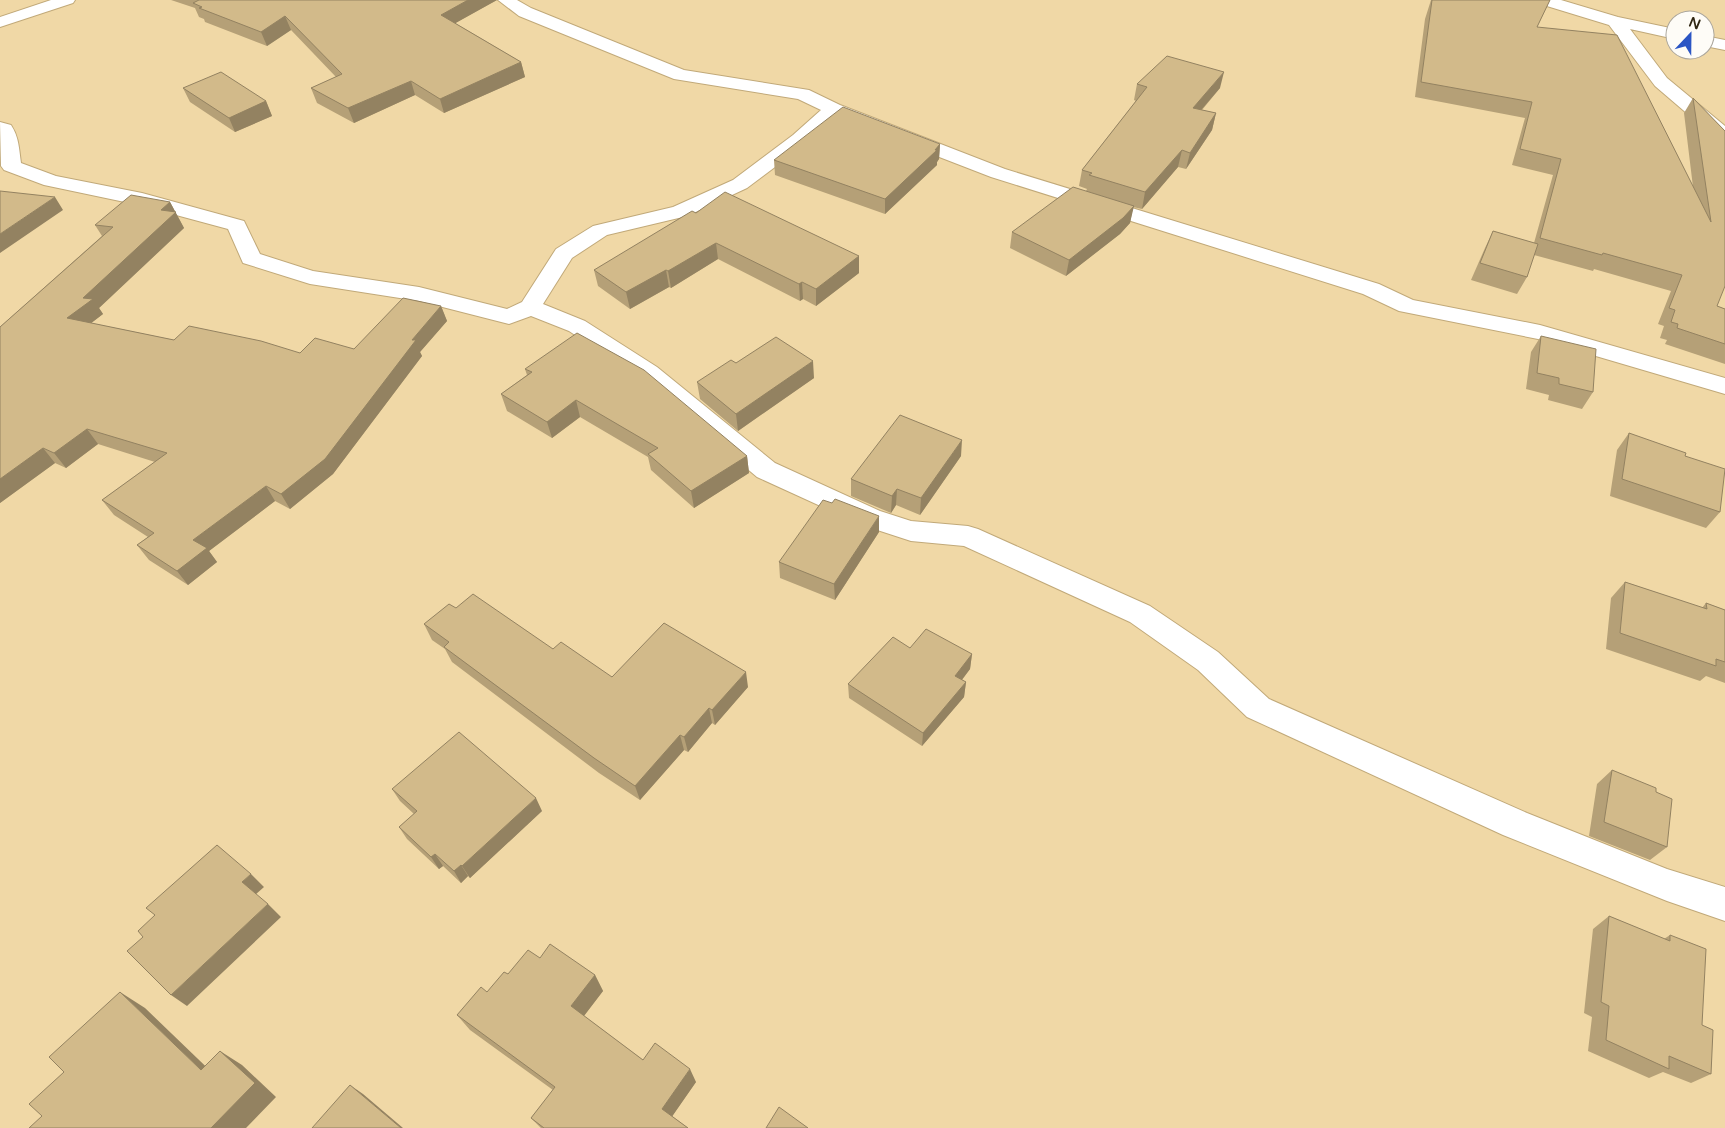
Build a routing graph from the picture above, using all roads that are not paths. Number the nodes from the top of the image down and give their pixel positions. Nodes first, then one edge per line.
1 (67, 0) edge
2 (506, 0) edge
3 (1543, 0) edge
4 (0, 22) edge
5 (1615, 22) junction
6 (1665, 32) edge
7 (833, 109) junction
8 (0, 128) edge
9 (1725, 136) edge
10 (530, 308) junction
11 (1725, 386) edge
12 (1725, 904) edge

1 - 4 street
2 - 7 street
3 - 5 street
5 - 6 street
5 - 9 street
7 - 10 street
7 - 11 street
8 - 10 street
10 - 12 street

